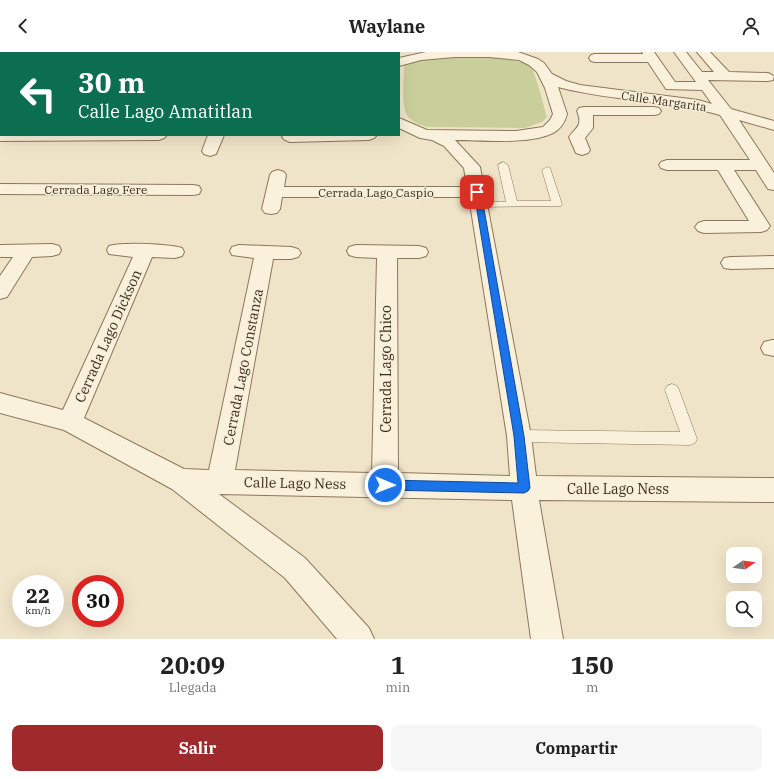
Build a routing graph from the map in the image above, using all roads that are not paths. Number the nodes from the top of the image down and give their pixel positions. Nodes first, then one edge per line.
1 (429, 52) edge
2 (479, 52) edge
3 (680, 52) edge
4 (703, 52) edge
5 (400, 55) edge
6 (414, 55) junction
7 (650, 55) edge
8 (595, 58) dead end
9 (400, 62) edge
10 (545, 76) junction
11 (725, 76) junction
12 (768, 77) dead end
13 (702, 81) junction
14 (601, 92) junction
15 (645, 98) junction
16 (557, 107) junction
17 (654, 110) junction
18 (725, 111) junction
19 (614, 122) dead end
20 (400, 123) edge
21 (774, 126) edge
22 (400, 134) edge
23 (431, 135) junction
24 (216, 136) edge
25 (353, 136) edge
26 (516, 136) junction
27 (289, 140) edge
28 (582, 150) dead end
29 (210, 151) dead end
30 (477, 157) junction
31 (503, 164) dead end
32 (667, 165) dead end
33 (723, 165) junction
34 (761, 165) junction
35 (547, 170) dead end
36 (774, 185) edge
37 (0, 189) edge
38 (193, 190) dead end
39 (478, 199) junction
40 (512, 204) junction
41 (271, 209) dead end
42 (704, 227) dead end
43 (52, 250) dead end
44 (116, 250) dead end
45 (146, 250) junction
46 (0, 251) edge
47 (26, 251) junction
48 (239, 251) dead end
49 (356, 251) dead end
50 (175, 252) dead end
51 (265, 252) junction
52 (419, 252) dead end
53 (291, 253) dead end
54 (387, 253) junction
55 (774, 262) edge
56 (731, 264) dead end
57 (0, 292) edge
58 (672, 390) dead end
59 (0, 403) edge
60 (70, 422) junction
61 (519, 436) junction
62 (181, 481) junction
63 (220, 481) junction
64 (385, 485) junction
65 (524, 488) junction
66 (774, 490) edge
67 (358, 639) edge
68 (547, 639) edge

1 - 2 street
1 - 6 street
2 - 10 street
3 - 13 street
4 - 11 street
5 - 6 street
6 - 9 street
7 - 8 street
7 - 13 street
10 - 14 street, Calle Margarita
10 - 16 street
11 - 12 street
11 - 13 street
13 - 18 street
14 - 15 street, Calle Margarita
14 - 16 street, Calle Margarita
15 - 17 street
15 - 18 street, Calle Margarita
16 - 26 street
17 - 19 street
17 - 28 street
18 - 21 street, Calle Margarita
18 - 34 street
20 - 23 street
22 - 23 street
23 - 26 street
23 - 30 street
24 - 29 street
25 - 27 street
26 - 30 street
30 - 39 street
31 - 40 lane
32 - 33 street
33 - 34 street
33 - 42 street
34 - 36 street
35 - 40 lane
37 - 38 street, Cerrada Lago Fere
39 - 40 lane
39 - 41 street, Cerrada Lago Caspio
39 - 61 street
43 - 47 street
44 - 45 street
45 - 50 street
45 - 60 street, Cerrada Lago Dickson
46 - 47 street
47 - 57 street
48 - 51 street
49 - 54 street
51 - 53 street
51 - 63 street, Cerrada Lago Constanza
52 - 54 street
54 - 64 street, Cerrada Lago Chico
55 - 56 street
58 - 61 lane
59 - 60 street, Calle Lago Ness
60 - 62 street, Calle Lago Ness
61 - 65 street
62 - 63 street, Calle Lago Ness
62 - 67 street
63 - 64 street, Calle Lago Ness
64 - 65 street, Calle Lago Ness
65 - 66 street, Calle Lago Ness
65 - 68 street

